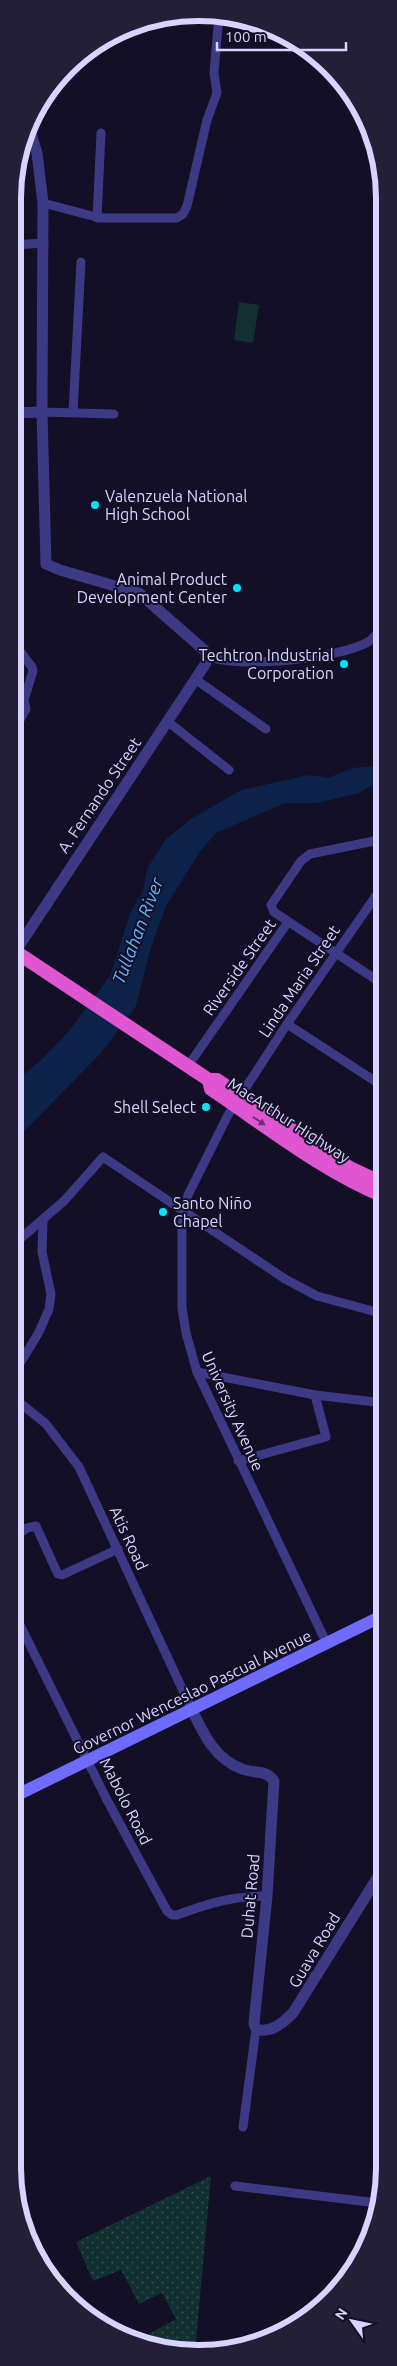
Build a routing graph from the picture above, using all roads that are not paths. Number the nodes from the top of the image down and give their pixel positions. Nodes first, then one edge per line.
1 (218, 23) edge
2 (100, 133) dead end
3 (32, 138) edge
4 (43, 204) junction
5 (97, 218) junction
6 (44, 243) junction
7 (21, 244) edge
8 (81, 262) dead end
9 (42, 412) junction
10 (73, 412) junction
11 (21, 413) edge
12 (114, 414) dead end
13 (376, 634) edge
14 (21, 653) edge
15 (207, 656) junction
16 (195, 679) junction
17 (21, 718) edge
18 (167, 721) junction
19 (266, 729) dead end
20 (229, 770) dead end
21 (376, 840) edge
22 (376, 896) edge
23 (288, 922) junction
24 (21, 940) edge
25 (336, 953) junction
26 (21, 956) edge
27 (376, 980) edge
28 (288, 1024) junction
29 (188, 1066) junction
30 (376, 1082) edge
31 (238, 1100) junction
32 (376, 1180) edge
33 (376, 1192) edge
34 (184, 1211) junction
35 (43, 1221) junction
36 (21, 1239) edge
37 (376, 1312) edge
38 (21, 1361) edge
39 (197, 1372) junction
40 (315, 1395) junction
41 (376, 1402) edge
42 (21, 1404) edge
43 (238, 1461) junction
44 (21, 1533) edge
45 (118, 1549) junction
46 (376, 1619) edge
47 (21, 1627) edge
48 (327, 1644) junction
49 (192, 1710) junction
50 (89, 1760) junction
51 (21, 1793) edge
52 (376, 1879) edge
53 (267, 1896) junction
54 (256, 2028) junction
55 (243, 2127) dead end
56 (235, 2186) dead end
57 (372, 2202) edge

1 - 5 street
2 - 5 street
3 - 4 street
4 - 5 street
4 - 6 street
6 - 7 street
6 - 9 street
8 - 10 street
9 - 10 street
9 - 11 street
9 - 15 street
10 - 12 street
13 - 15 street
14 - 17 street
15 - 16 street, A. Fernando Street
16 - 18 street, A. Fernando Street
16 - 19 street
18 - 20 street
18 - 24 street, A. Fernando Street
21 - 23 street, Riverside Street
22 - 25 street, Linda Maria Street
23 - 25 street
23 - 29 street, Riverside Street
25 - 27 street
25 - 28 street, Linda Maria Street
26 - 29 highway, MacArthur Highway
28 - 30 street
28 - 31 street, Linda Maria Street
29 - 31 highway, MacArthur Highway
31 - 32 highway, MacArthur Highway
31 -> 33 highway, MacArthur Highway
31 - 34 street, University Avenue
34 - 35 street
34 - 37 street
34 - 39 street, University Avenue
35 - 36 street
35 - 38 street
39 - 40 street
39 - 43 street, University Avenue
40 - 41 street
40 - 43 street
42 - 45 street, Atis Road
43 - 48 street, University Avenue
44 - 45 street
45 - 49 street, Atis Road
46 - 48 main road, Governor Wenceslao Pascual Avenue
47 - 50 street, Mabolo Road
48 - 49 main road, Governor Wenceslao Pascual Avenue
49 - 50 main road, Governor Wenceslao Pascual Avenue
49 - 53 street, Duhat Road
50 - 51 main road, Governor Wenceslao Pascual Avenue
50 - 53 street, Mabolo Road
52 - 54 street, Guava Road
53 - 54 street, Duhat Road
54 - 55 street, Duhat Road
56 - 57 street

